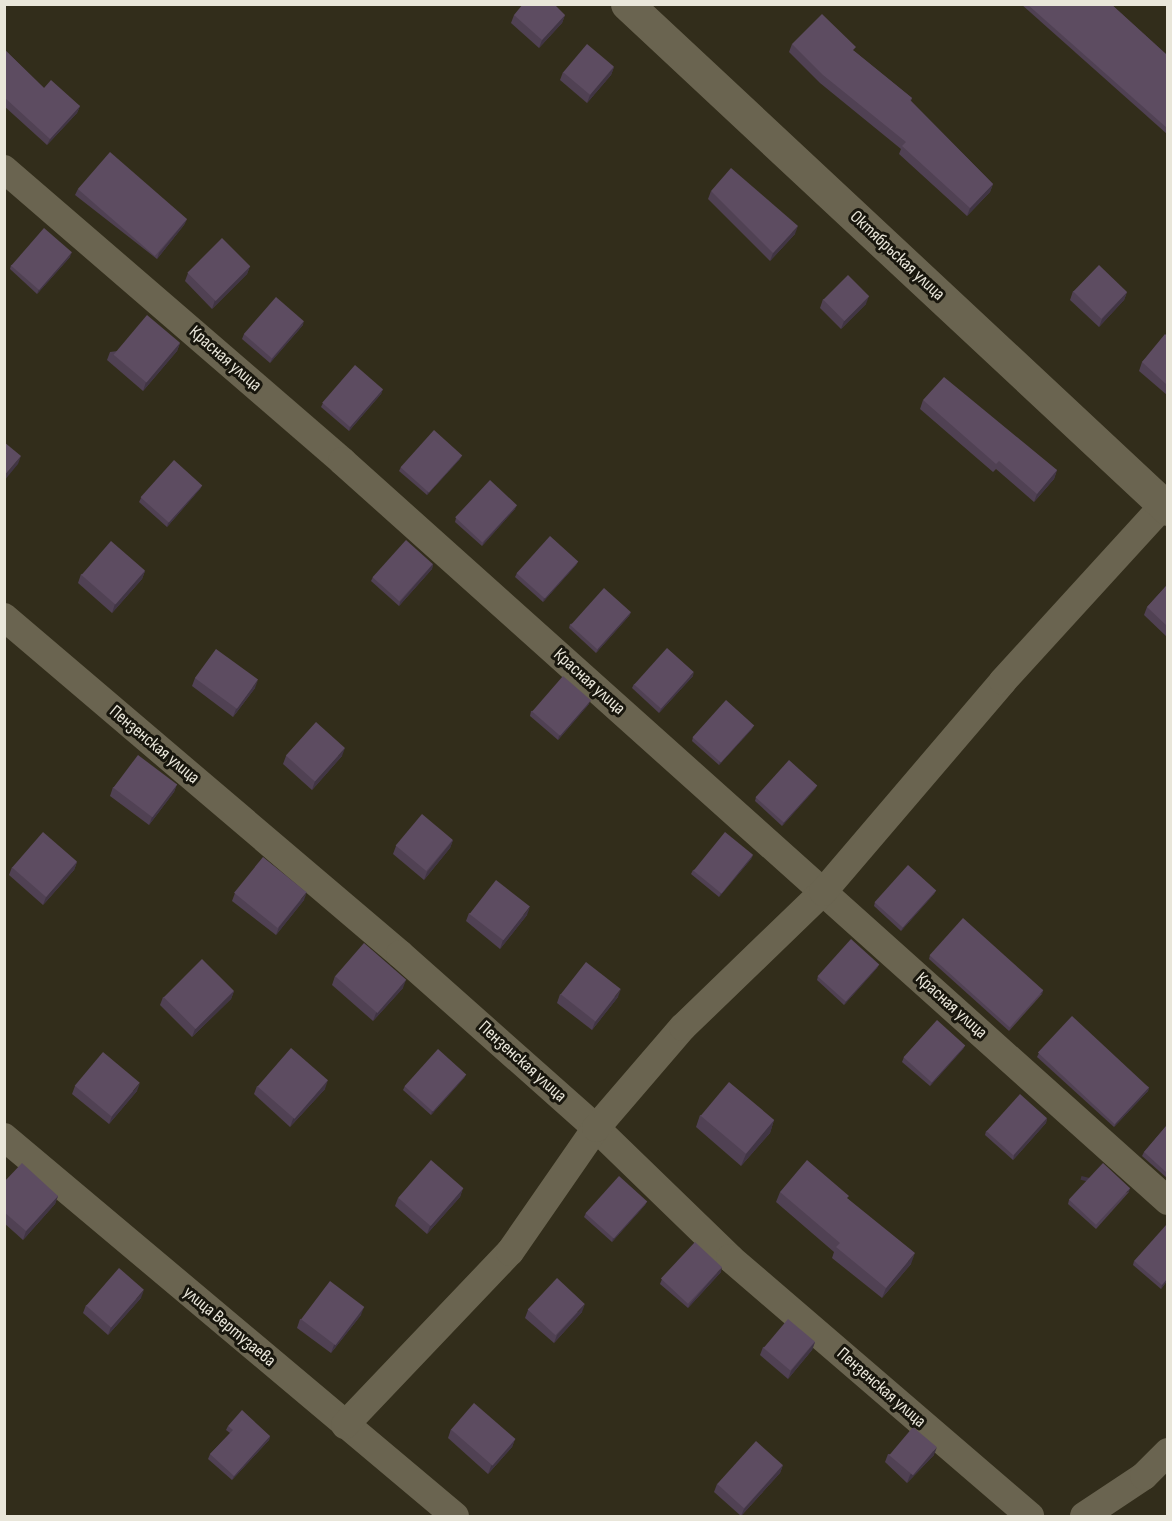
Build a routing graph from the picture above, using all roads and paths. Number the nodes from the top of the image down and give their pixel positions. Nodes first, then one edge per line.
1 (627, 4) edge
2 (4, 168) edge
3 (1166, 504) edge
4 (4, 617) edge
5 (823, 892) junction
6 (596, 1128) junction
7 (4, 1137) edge
8 (1167, 1201) edge
9 (345, 1425) junction
10 (1167, 1452) edge
11 (455, 1516) edge
12 (1030, 1516) edge
13 (1084, 1516) edge

1 - 3 main road, Октябрьская улица
2 - 5 street, Красная улица
3 - 5 street
4 - 6 street, Пензенская улица
5 - 6 street
5 - 8 street, Красная улица
6 - 9 street
6 - 12 street, Пензенская улица
7 - 9 street, улица Вертузаева
9 - 11 street, улица Вертузаева
10 - 13 street

